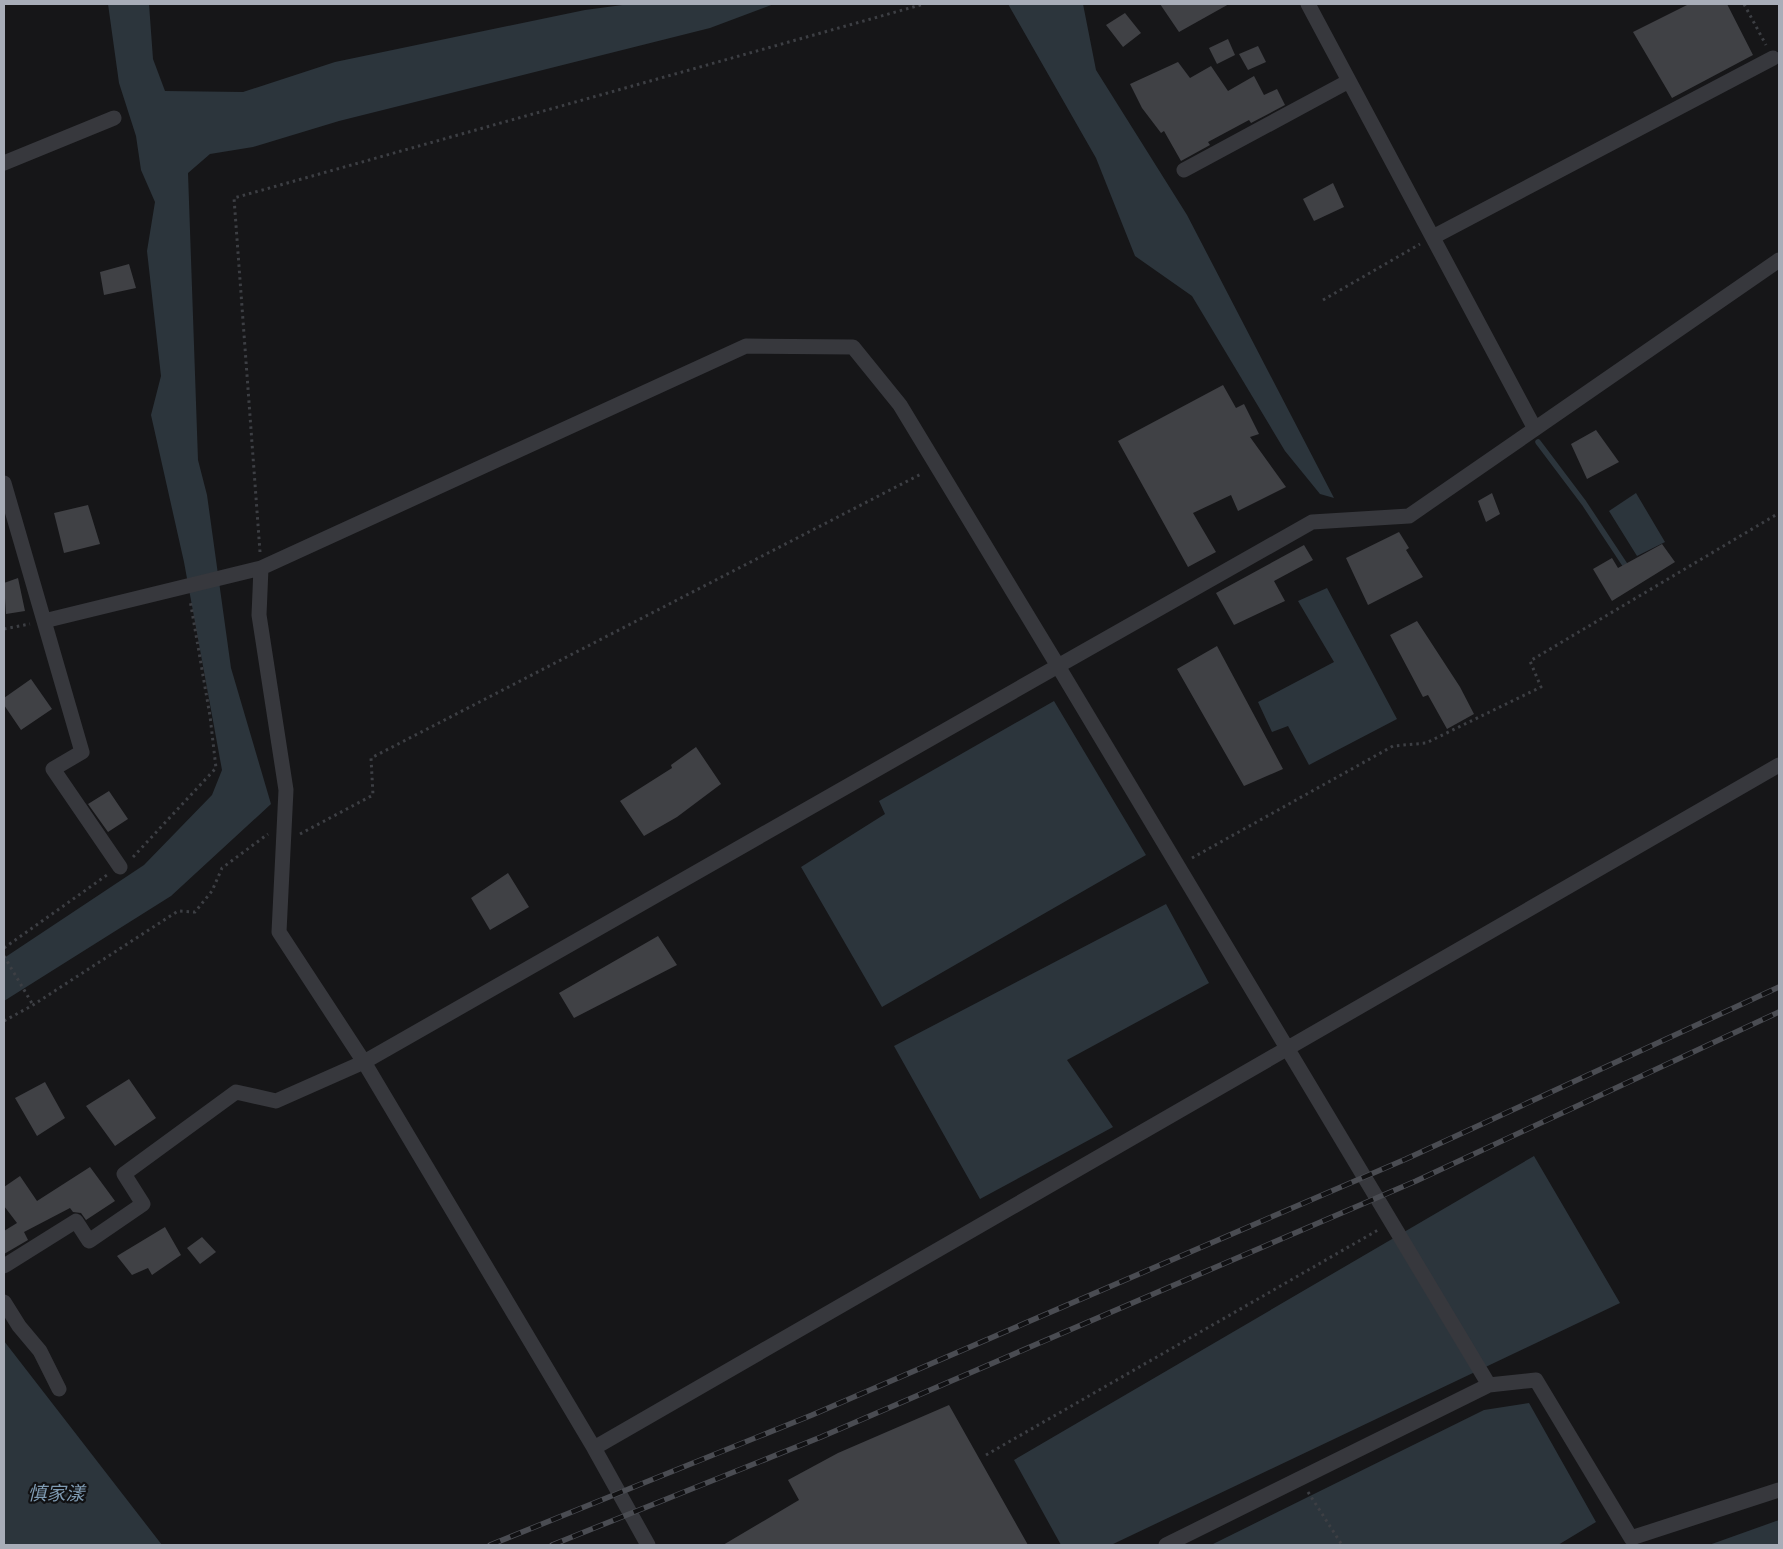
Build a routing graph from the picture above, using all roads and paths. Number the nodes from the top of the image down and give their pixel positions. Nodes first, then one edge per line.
1 (924, 4) edge
2 (1308, 4) edge
3 (1744, 4) edge
4 (1777, 60) edge
5 (1349, 81) junction
6 (114, 118) dead end
7 (4, 163) edge
8 (1184, 170) dead end
9 (1433, 237) junction
10 (1779, 260) edge
11 (1323, 300) dead end
12 (1535, 429) junction
13 (937, 466) junction
14 (4, 483) edge
15 (1779, 513) edge
16 (261, 568) junction
17 (188, 586) junction
18 (44, 621) junction
19 (4, 629) edge
20 (1058, 666) junction
21 (1779, 765) edge
22 (284, 822) junction
23 (283, 843) junction
24 (1178, 866) junction
25 (120, 867) junction
26 (4, 948) edge
27 (4, 956) edge
28 (33, 1005) junction
29 (4, 1021) edge
30 (1288, 1048) junction
31 (364, 1062) junction
32 (1391, 1222) junction
33 (4, 1266) edge
34 (4, 1302) edge
35 (1489, 1385) junction
36 (59, 1389) dead end
37 (594, 1448) junction
38 (986, 1455) dead end
39 (1300, 1479) junction
40 (1779, 1490) edge
41 (648, 1545) edge
42 (1166, 1545) edge
43 (1342, 1545) edge

1 - 16 path
2 - 5 street
3 - 4 path
4 - 9 street
5 - 8 street
5 - 9 street
6 - 7 street
9 - 11 path
9 - 12 street
10 - 12 street
12 - 20 street
13 - 16 street
13 - 20 street
13 - 23 path
14 - 18 street
15 - 24 path
16 - 17 street
16 - 22 street
17 - 18 street
17 - 25 path
18 - 19 path
18 - 25 street
20 - 24 street
20 - 31 street
21 - 30 street
22 - 23 street
22 - 28 path
23 - 31 street
24 - 30 street
25 - 26 path
27 - 28 path
28 - 29 path
30 - 32 street
30 - 37 street
31 - 33 street
31 - 37 street
32 - 35 street
32 - 38 path
34 - 36 street
35 - 39 street
35 - 40 street
37 - 41 street
39 - 42 street
39 - 43 path

